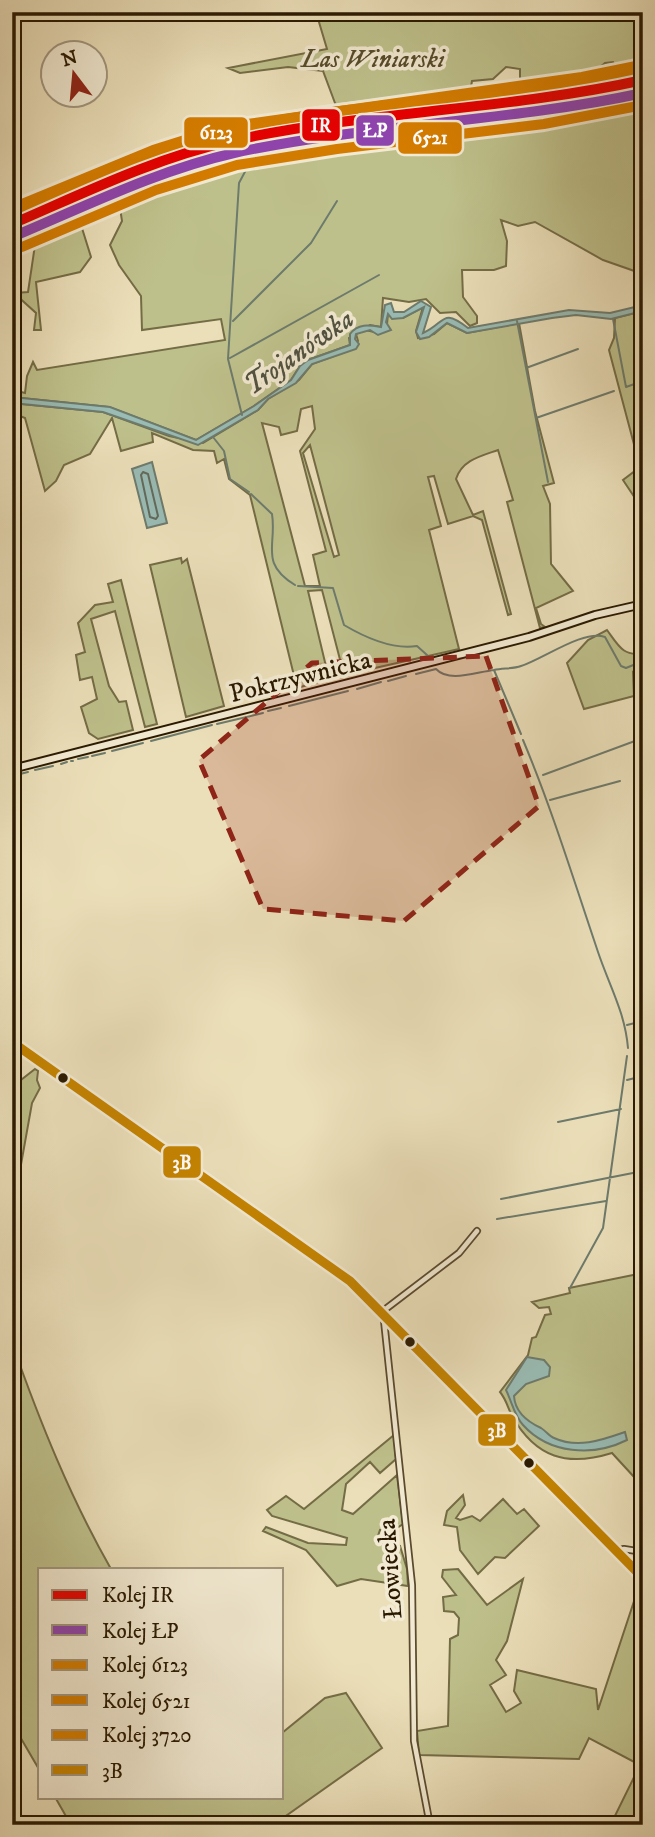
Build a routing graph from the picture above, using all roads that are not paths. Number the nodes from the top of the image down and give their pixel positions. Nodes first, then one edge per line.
1 (643, 604) edge
2 (12, 769) edge
3 (12, 1042) edge
4 (477, 1231) dead end
5 (383, 1311) junction
6 (616, 1551) junction
7 (643, 1552) edge
8 (643, 1578) edge
9 (430, 1825) edge

1 - 2 street, Pokrzywnicka
3 - 5 street
4 - 5 street
5 - 6 street
5 - 9 street, Łowiecka
6 - 7 street
6 - 8 street

